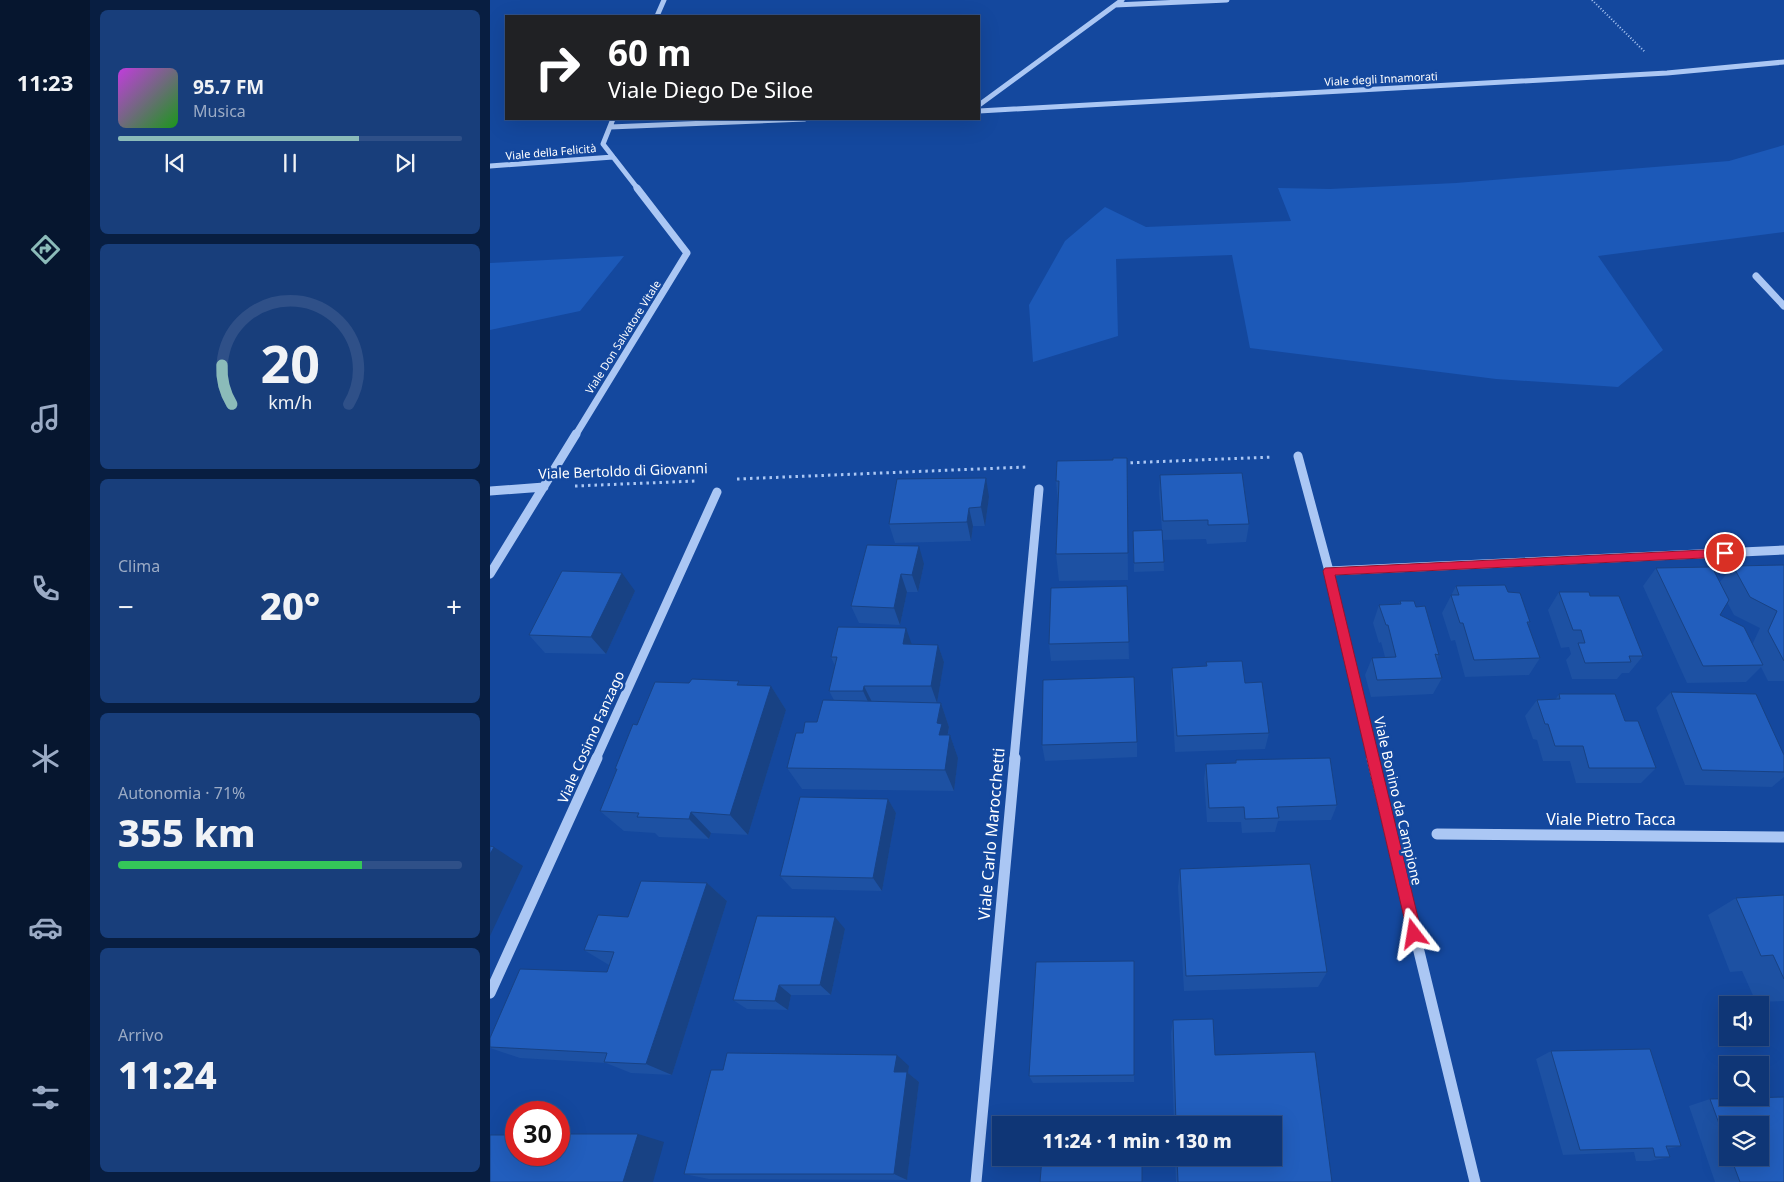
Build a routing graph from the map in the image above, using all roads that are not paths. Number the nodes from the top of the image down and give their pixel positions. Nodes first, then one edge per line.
1 (664, 0) edge
2 (1122, 0) edge
3 (1227, 0) edge
4 (1115, 6) junction
5 (657, 15) edge
6 (1784, 62) edge
7 (980, 104) edge
8 (980, 111) edge
9 (613, 120) edge
10 (781, 120) edge
11 (610, 127) junction
12 (613, 157) junction
13 (490, 166) edge
14 (1756, 276) dead end
15 (1784, 306) edge
16 (1298, 456) dead end
17 (544, 487) junction
18 (1039, 489) dead end
19 (490, 491) edge
20 (717, 492) dead end
21 (1784, 550) edge
22 (1329, 571) junction
23 (490, 574) edge
24 (1437, 834) dead end
25 (1784, 837) edge
26 (490, 993) edge
27 (976, 1182) edge
28 (1475, 1182) edge

1 - 5 street
2 - 4 street
3 - 4 street
4 - 7 street
6 - 8 street, Viale degli Innamorati
9 - 11 street, Viale Don Salvatore Vitale
10 - 11 street
11 - 12 street, Viale Don Salvatore Vitale
12 - 13 street, Viale della Felicità
12 - 17 street, Viale Don Salvatore Vitale
14 - 15 street
16 - 22 street, Viale Bonino da Campione
17 - 19 street, Viale Bertoldo di Giovanni
17 - 23 street, Viale Don Salvatore Vitale
18 - 27 street, Viale Carlo Marocchetti
20 - 26 street, Viale Cosimo Fanzago
21 - 22 street
22 - 28 street, Viale Bonino da Campione
24 - 25 street, Viale Pietro Tacca

